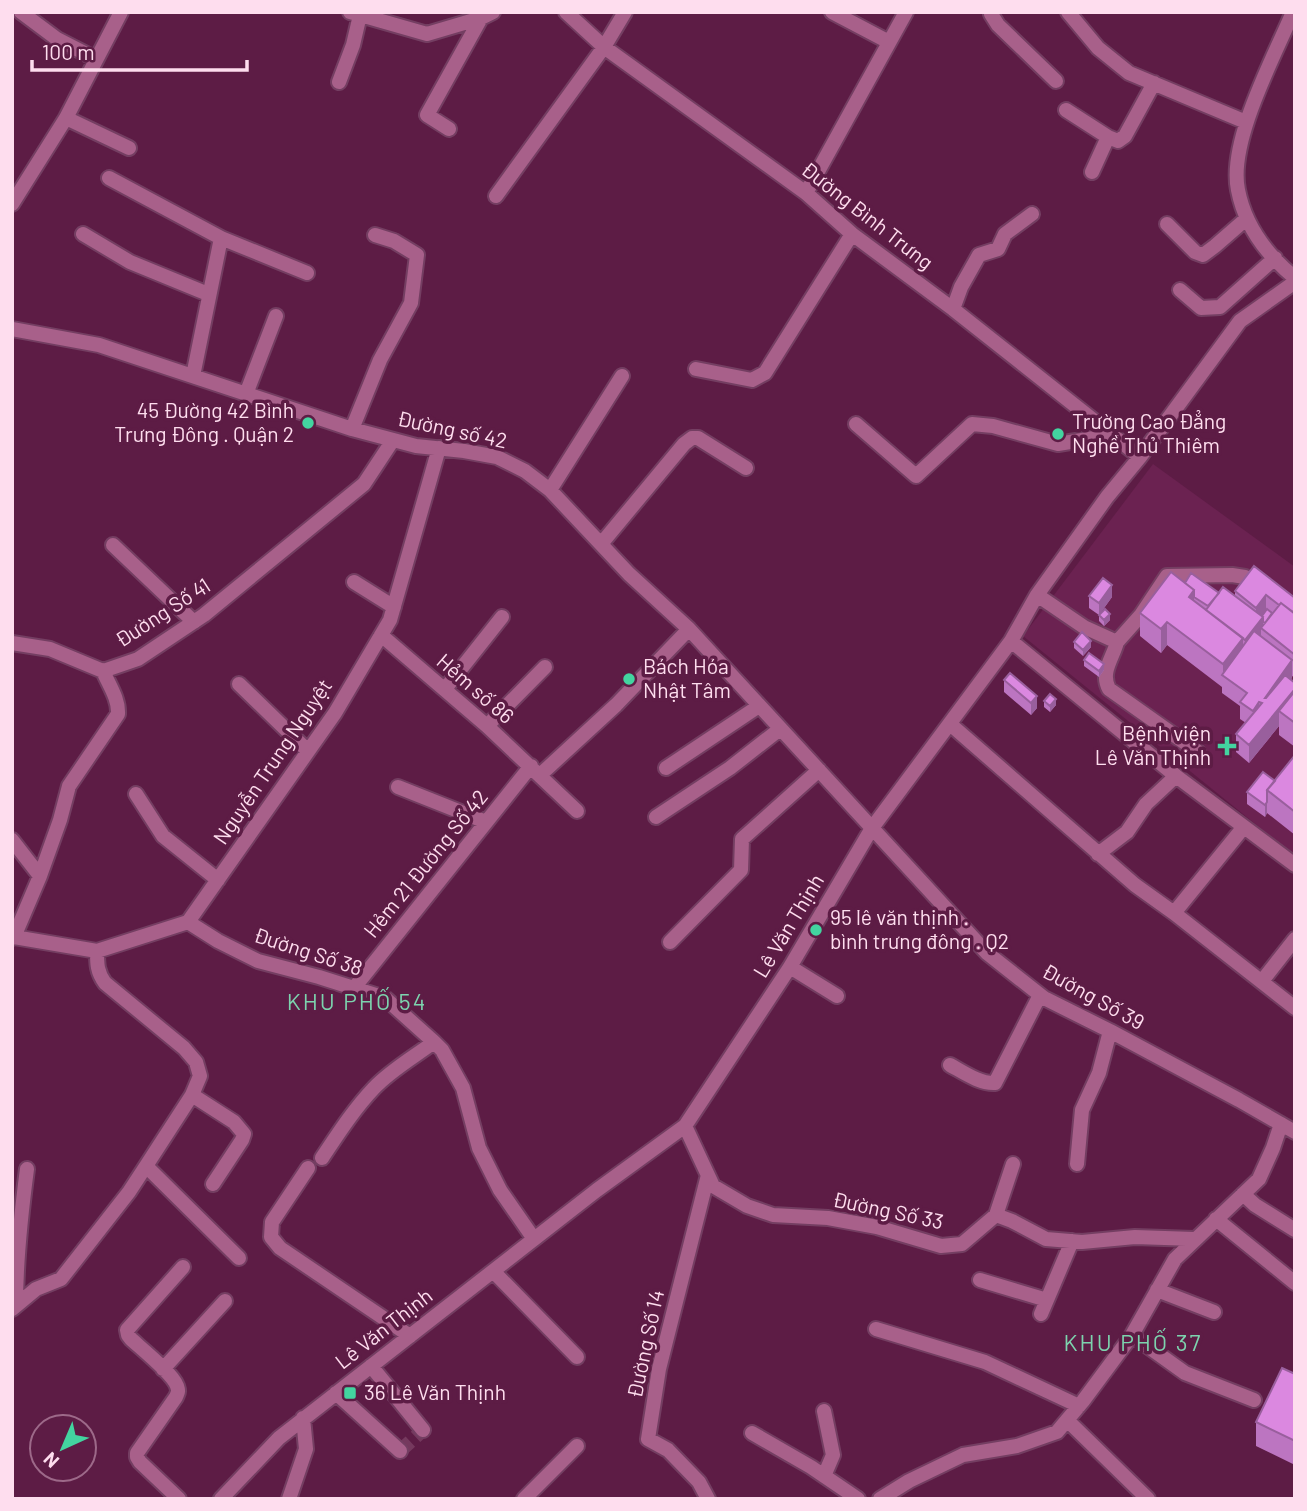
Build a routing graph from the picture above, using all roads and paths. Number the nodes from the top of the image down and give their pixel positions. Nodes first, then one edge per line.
1 (20, 12) edge
2 (121, 12) edge
3 (566, 12) edge
4 (625, 12) edge
5 (832, 12) edge
6 (906, 12) edge
7 (992, 12) edge
8 (1068, 12) edge
9 (1293, 12) edge
10 (355, 14) edge
11 (487, 15) edge
12 (889, 42) junction
13 (604, 47) junction
14 (96, 59) junction
15 (1056, 81) dead end
16 (338, 82) dead end
17 (1153, 83) junction
18 (1066, 110) dead end
19 (66, 118) junction
20 (1246, 122) junction
21 (449, 129) dead end
22 (1108, 137) junction
23 (129, 148) dead end
24 (1092, 172) dead end
25 (110, 178) dead end
26 (806, 192) junction
27 (496, 196) dead end
28 (12, 204) edge
29 (1032, 214) dead end
30 (1246, 219) junction
31 (1167, 224) dead end
32 (83, 234) dead end
33 (852, 234) junction
34 (375, 235) dead end
35 (220, 238) junction
36 (1275, 258) junction
37 (307, 273) dead end
38 (1295, 280) edge
39 (1180, 290) dead end
40 (208, 294) junction
41 (953, 309) junction
42 (276, 316) dead end
43 (12, 328) edge
44 (696, 369) dead end
45 (193, 376) junction
46 (622, 376) dead end
47 (246, 394) junction
48 (856, 424) dead end
49 (352, 429) junction
50 (1112, 435) junction
51 (393, 440) junction
52 (439, 448) junction
53 (1140, 457) junction
54 (746, 468) dead end
55 (550, 490) junction
56 (601, 544) junction
57 (113, 545) dead end
58 (354, 582) dead end
59 (1037, 595) junction
60 (1275, 599) edge
61 (394, 607) junction
62 (502, 617) dead end
63 (194, 622) junction
64 (689, 629) junction
65 (381, 635) junction
66 (1011, 641) junction
67 (1117, 642) junction
68 (12, 643) edge
69 (545, 667) dead end
70 (103, 671) junction
71 (239, 684) dead end
72 (445, 689) junction
73 (759, 706) junction
74 (950, 724) junction
75 (487, 726) junction
76 (780, 729) junction
77 (308, 751) junction
78 (1198, 752) dead end
79 (666, 768) dead end
80 (820, 770) junction
81 (536, 771) junction
82 (1176, 776) junction
83 (398, 787) dead end
84 (136, 794) dead end
85 (577, 811) dead end
86 (656, 817) dead end
87 (486, 822) junction
88 (872, 828) junction
89 (1243, 828) junction
90 (12, 839) edge
91 (1098, 855) junction
92 (1295, 865) edge
93 (40, 876) junction
94 (218, 880) junction
95 (1174, 913) junction
96 (188, 922) junction
97 (13, 938) edge
98 (1295, 939) edge
99 (670, 942) dead end
100 (97, 951) junction
101 (790, 967) junction
102 (1262, 981) junction
103 (354, 988) junction
104 (1040, 995) junction
105 (838, 996) dead end
106 (1295, 1008) edge
107 (1110, 1031) junction
108 (434, 1042) junction
109 (950, 1065) dead end
110 (192, 1095) junction
111 (1281, 1124) junction
112 (685, 1126) junction
113 (1295, 1132) edge
114 (322, 1158) dead end
115 (1013, 1164) dead end
116 (1077, 1164) dead end
117 (146, 1166) junction
118 (308, 1168) dead end
119 (27, 1169) dead end
120 (708, 1175) junction
121 (213, 1184) dead end
122 (1243, 1194) junction
123 (996, 1214) junction
124 (1216, 1219) junction
125 (1295, 1230) edge
126 (534, 1239) junction
127 (1194, 1239) junction
128 (1072, 1241) junction
129 (239, 1258) dead end
130 (183, 1267) dead end
131 (493, 1271) junction
132 (980, 1280) dead end
133 (1295, 1283) edge
134 (1157, 1290) junction
135 (225, 1301) dead end
136 (14, 1307) edge
137 (1214, 1312) dead end
138 (876, 1329) dead end
139 (1132, 1335) junction
140 (410, 1336) junction
141 (577, 1357) dead end
142 (371, 1366) junction
143 (163, 1369) junction
144 (336, 1393) junction
145 (1254, 1400) dead end
146 (1079, 1406) junction
147 (824, 1411) dead end
148 (303, 1418) junction
149 (1067, 1420) junction
150 (423, 1430) dead end
151 (752, 1433) dead end
152 (577, 1446) dead end
153 (400, 1451) dead end
154 (824, 1476) junction
155 (178, 1499) edge
156 (221, 1499) edge
157 (289, 1499) edge
158 (524, 1499) edge
159 (708, 1499) edge
160 (858, 1499) edge
161 (880, 1499) edge
162 (1148, 1499) edge

1 - 14 street
2 - 14 street
3 - 13 street, Đường Bình Trưng
4 - 13 street
5 - 12 street
6 - 12 street
7 - 15 street
8 - 17 street
9 - 20 street
10 - 11 street
10 - 16 street
11 - 21 street
12 - 26 street
13 - 26 street, Đường Bình Trưng
13 - 27 street
14 - 19 street
17 - 20 street
17 - 22 street
18 - 22 street
19 - 23 street
19 - 28 street
20 - 30 street
22 - 24 street
25 - 35 street
26 - 33 street, Đường Bình Trưng
29 - 41 street
30 - 31 street
30 - 36 street
32 - 40 street
33 - 41 street, Đường Bình Trưng
33 - 44 street
34 - 49 street
35 - 37 street
35 - 40 street
36 - 38 street
36 - 39 street
38 - 53 street, Lê Văn Thịnh
40 - 45 street
41 - 50 street, Đường Bình Trưng
42 - 47 street
43 - 45 street, Đường số 42
45 - 47 street, Đường số 42
46 - 55 street
47 - 49 street, Đường số 42
48 - 50 street
49 - 51 street, Đường số 42
50 - 53 street, Đường Bình Trưng
51 - 52 street, Đường số 42
51 - 63 street, Đường Số 41
52 - 55 street, Đường số 42
52 - 61 street, Nguyễn Trung Nguyệt
53 - 59 street, Lê Văn Thịnh
54 - 56 street
55 - 56 street, Đường số 42
56 - 64 street, Đường số 42
57 - 63 street
58 - 61 street
59 - 66 street, Lê Văn Thịnh
59 - 67 street
60 - 67 street
61 - 65 street, Nguyễn Trung Nguyệt
62 - 72 street
63 - 70 street, Đường Số 41
64 - 73 street, Đường số 42
64 - 81 street, Hẻm 21 Đường Số 42
65 - 72 street, Hẻm số 86
65 - 77 street, Nguyễn Trung Nguyệt
66 - 74 street, Lê Văn Thịnh
66 - 82 street
67 - 78 street
68 - 70 street
69 - 75 street
70 - 93 street, Đường Số 41
71 - 77 street
72 - 75 street, Hẻm số 86
73 - 76 street, Đường số 42
73 - 79 street
74 - 88 street, Lê Văn Thịnh
74 - 91 street
75 - 81 street, Hẻm số 86
76 - 80 street, Đường số 42
76 - 86 street
77 - 94 street, Nguyễn Trung Nguyệt
80 - 88 street, Đường số 42
80 - 99 street
81 - 85 street, Hẻm số 86
81 - 87 street, Hẻm 21 Đường Số 42
82 - 89 street
82 - 91 street
83 - 87 street
84 - 94 street
87 - 103 street, Hẻm 21 Đường Số 42
88 - 101 street, Lê Văn Thịnh
88 - 104 street, Đường Số 39
89 - 92 street
89 - 95 street
90 - 93 street
91 - 95 street
93 - 97 street, Đường Số 41
94 - 96 street, Nguyễn Trung Nguyệt
95 - 102 street
96 - 100 street
96 - 103 street, Đường Số 38
97 - 100 street
98 - 102 street
100 - 110 street
101 - 105 street
101 - 112 street, Lê Văn Thịnh
102 - 106 street
103 - 108 street, Đường Số 38
104 - 107 street, Đường Số 39
104 - 109 street
107 - 111 street, Đường Số 39
107 - 116 street
108 - 114 street
108 - 126 street, Đường Số 38
110 - 117 street
110 - 121 street
111 - 113 street, Đường Số 39
111 - 122 street
112 - 120 street, Đường Số 33
112 - 126 street, Lê Văn Thịnh
115 - 123 street
117 - 129 street
117 - 136 street
118 - 140 street
119 - 136 street
120 - 123 street, Đường Số 33
120 - 159 street, Đường Số 14
122 - 124 street
122 - 125 street
123 - 128 street
124 - 127 street
124 - 133 street
126 - 131 street, Lê Văn Thịnh
127 - 128 street
127 - 134 street
128 - 132 street
130 - 143 street
131 - 140 street, Lê Văn Thịnh
131 - 141 street
134 - 137 street
134 - 139 street
135 - 143 street
138 - 146 street
139 - 145 street
139 - 146 street
140 - 142 street, Lê Văn Thịnh
142 - 144 street, Lê Văn Thịnh
142 - 150 street
143 - 155 street
144 - 148 street, Lê Văn Thịnh
144 - 153 street
146 - 149 street
147 - 154 street
148 - 156 street, Lê Văn Thịnh
148 - 157 street
149 - 161 street
149 - 162 street
151 - 154 street
152 - 158 street
154 - 160 street

